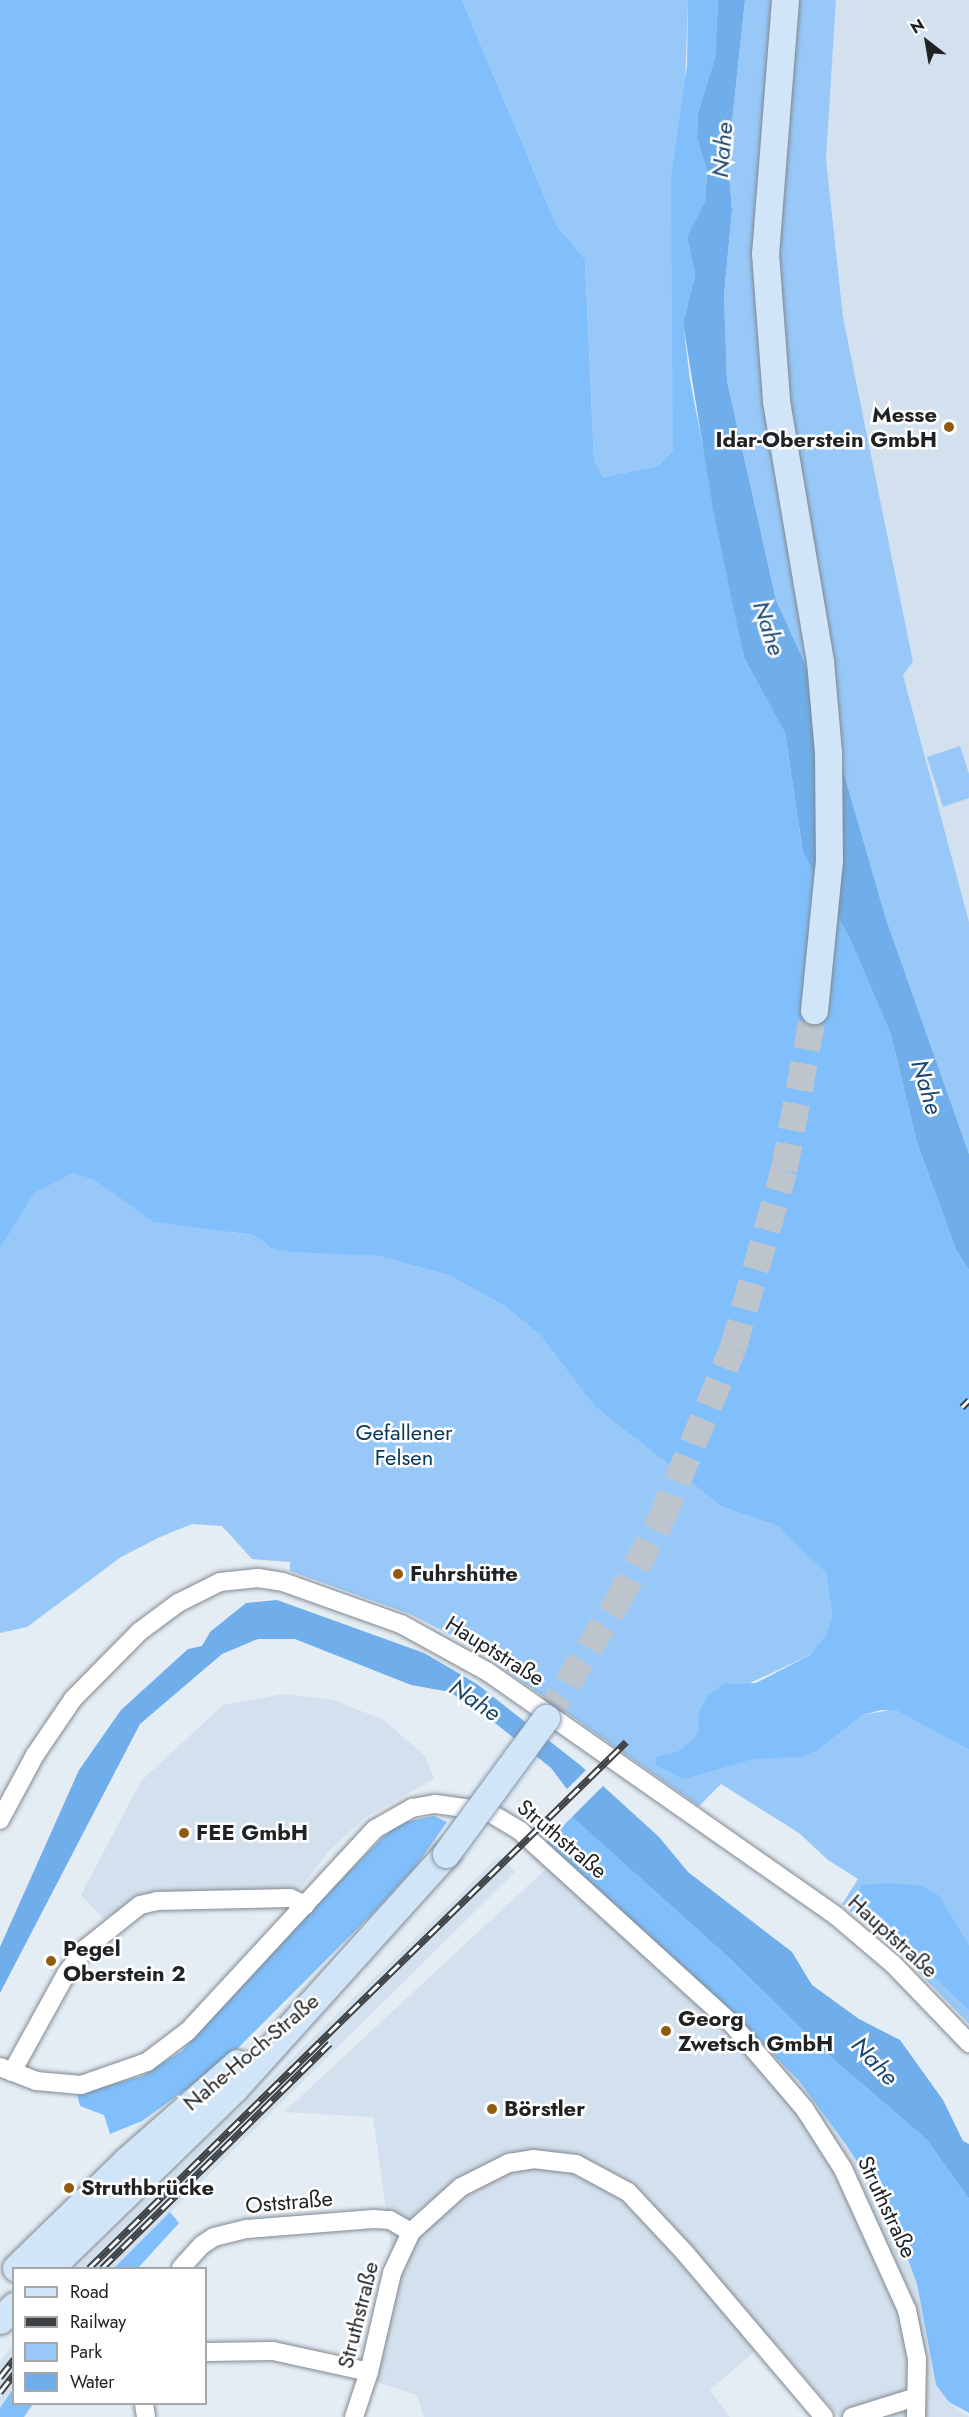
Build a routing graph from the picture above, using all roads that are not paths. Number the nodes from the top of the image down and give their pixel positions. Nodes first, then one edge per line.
1 (785, 0) edge
2 (794, 0) edge
3 (779, 62) junction
4 (814, 1010) tunnel mouth
5 (546, 1718) tunnel mouth
6 (0, 1820) edge
7 (305, 1905) junction
8 (330, 1986) junction
9 (969, 2043) edge
10 (6, 2069) edge
11 (411, 2232) junction
12 (18, 2267) edge
13 (51, 2267) edge
14 (182, 2267) edge
15 (12, 2273) edge
16 (0, 2286) edge
17 (12, 2308) edge
18 (0, 2320) edge
19 (207, 2352) edge
20 (369, 2372) junction
21 (916, 2397) junction
22 (354, 2417) edge
23 (825, 2417) edge
24 (852, 2417) edge
25 (916, 2417) edge

1 - 3 main road
2 - 3 street
3 - 4 main road
5 - 8 main road, bridge
6 - 9 street, Hauptstraße
7 - 10 street, Struthstraße
7 - 10 street
7 - 21 street, Struthstraße
8 - 12 main road, Nahe-Hoch-Straße
8 - 13 main road, Nahe-Hoch-Straße
11 - 14 street, Oststraße
11 - 20 street, Struthstraße
11 - 23 street, Struthstraße
15 - 16 main road, Nahe-Hoch-Straße
17 - 18 main road
19 - 20 street
20 - 22 street, Struthstraße
21 - 24 street
21 - 25 street, Struthstraße

